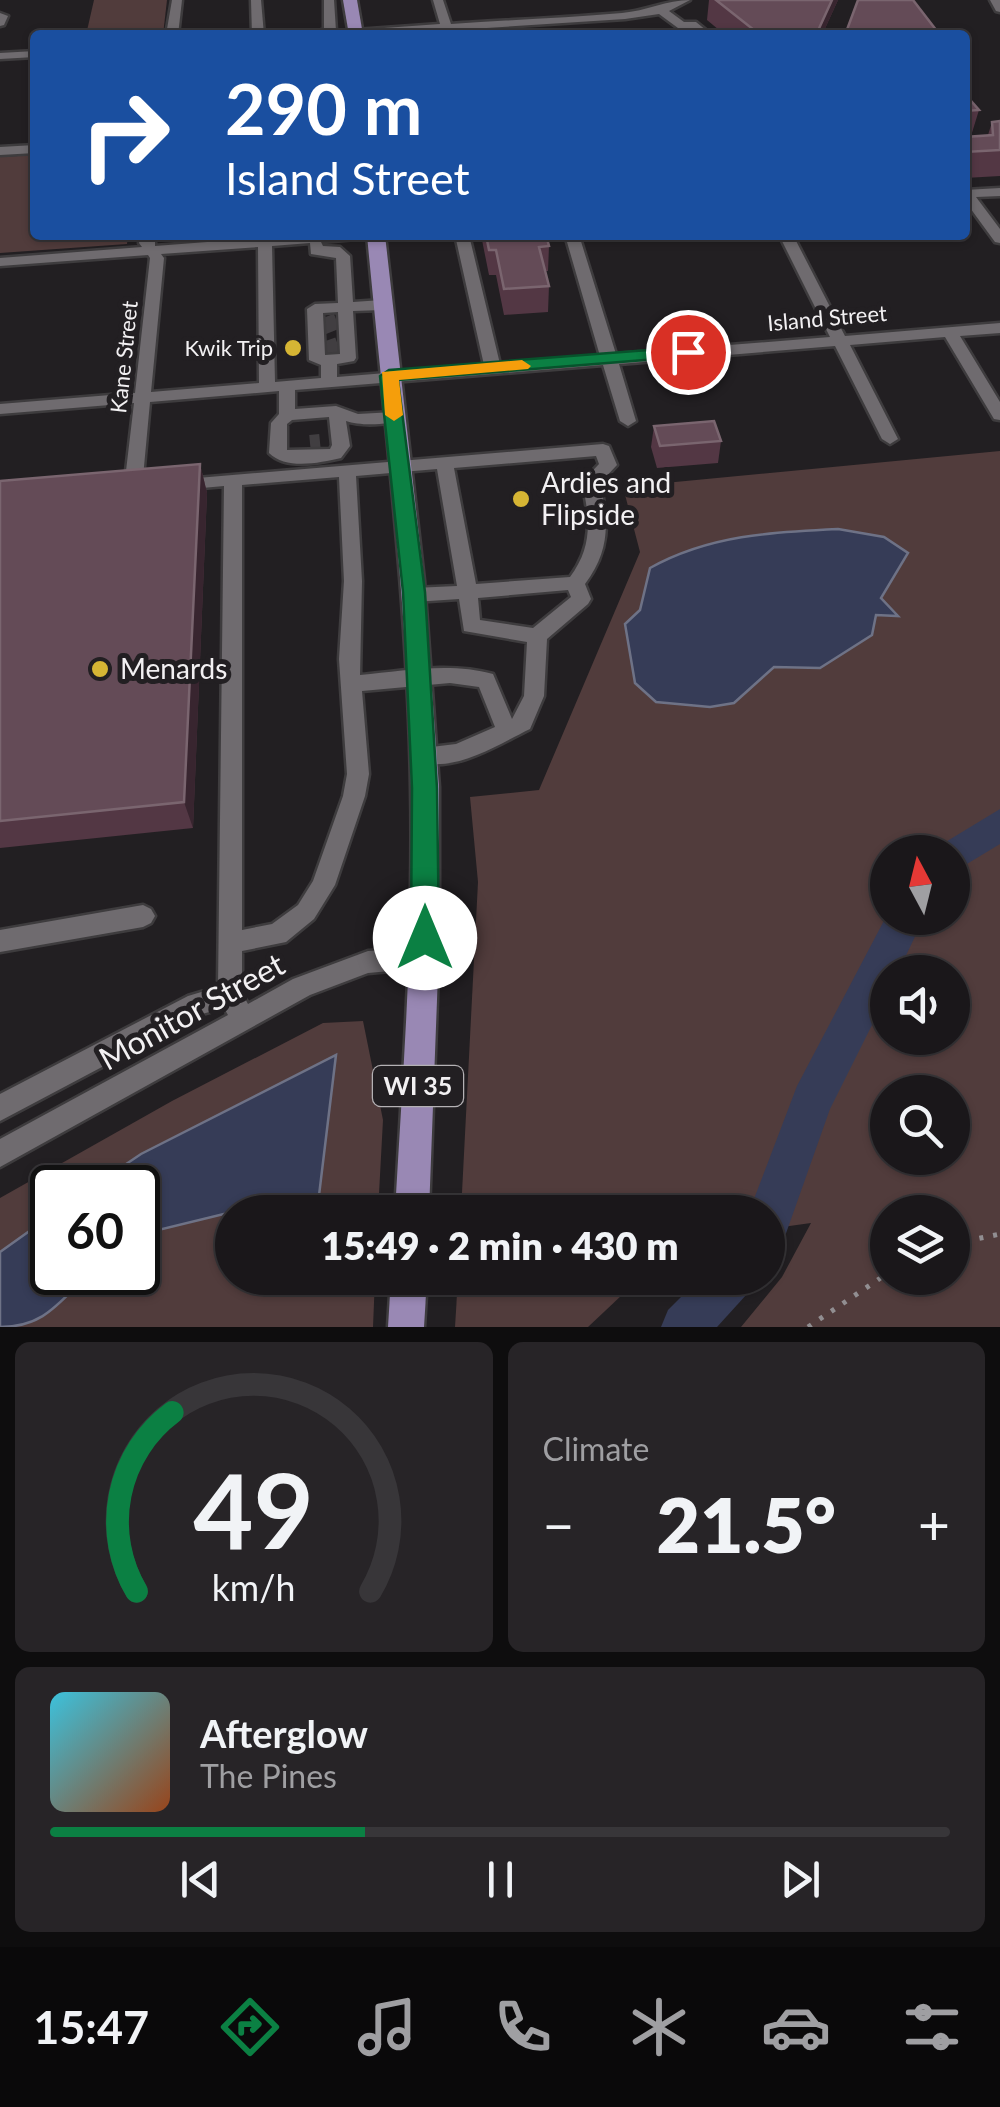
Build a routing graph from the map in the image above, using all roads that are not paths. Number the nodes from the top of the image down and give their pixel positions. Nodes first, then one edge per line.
1 (177, 0) edge
2 (256, 0) edge
3 (329, 0) edge
4 (350, 0) edge
5 (438, 0) edge
6 (685, 0) edge
7 (995, 0) edge
8 (1000, 9) edge
9 (660, 10) junction
10 (446, 26) junction
11 (173, 30) edge
12 (258, 30) edge
13 (325, 30) edge
14 (355, 30) edge
15 (680, 30) edge
16 (30, 54) edge
17 (0, 56) edge
18 (30, 149) edge
19 (0, 151) edge
20 (1000, 192) edge
21 (970, 194) edge
22 (970, 199) edge
23 (1000, 208) edge
24 (979, 210) junction
25 (1000, 239) edge
26 (290, 240) edge
27 (315, 240) edge
28 (376, 240) edge
29 (463, 240) edge
30 (574, 240) edge
31 (789, 240) edge
32 (149, 242) edge
33 (265, 242) junction
34 (0, 262) edge
35 (382, 305) junction
36 (1000, 328) edge
37 (950, 331) junction
38 (332, 335) junction
39 (839, 340) junction
40 (610, 359) junction
41 (493, 368) junction
42 (389, 376) junction
43 (329, 381) junction
44 (287, 385) junction
45 (267, 386) junction
46 (142, 398) junction
47 (0, 409) edge
48 (336, 411) junction
49 (1000, 414) edge
50 (287, 415) junction
51 (394, 417) junction
52 (628, 421) dead end
53 (890, 439) dead end
54 (445, 463) junction
55 (401, 466) junction
56 (347, 471) junction
57 (232, 480) junction
58 (575, 584) junction
59 (468, 592) junction
60 (414, 595) junction
61 (537, 636) junction
62 (418, 677) junction
63 (352, 684) junction
64 (507, 731) junction
65 (423, 755) junction
66 (142, 916) dead end
67 (0, 941) edge
68 (233, 942) junction
69 (425, 959) junction
70 (230, 996) junction
71 (244, 1020) junction
72 (0, 1108) edge
73 (0, 1154) edge
74 (413, 1195) edge
75 (407, 1295) edge
76 (406, 1327) edge

1 - 11 street
2 - 12 street
3 - 13 street
4 - 14 main road
5 - 10 street
6 - 9 street
7 - 8 street
9 - 10 street
9 - 15 street
10 - 14 street
16 - 17 street
18 - 19 street
20 - 21 street
22 - 24 street
23 - 24 street
24 - 25 street
26 - 33 street
27 - 38 street
28 - 35 main road, WI 35
29 - 41 street
30 - 40 street
31 - 39 street
32 - 33 street
32 - 34 street
32 - 46 street, Kane Street
33 - 45 street
35 - 38 street
35 - 42 main road, WI 35
36 - 37 street, Island Street
37 - 39 street, Island Street
37 - 49 street
38 - 43 street
39 - 40 street, Island Street
39 - 53 street
40 - 41 street, Island Street
40 - 52 street
41 - 42 street, Island Street
42 - 43 street, Island Street
42 - 51 main road, WI 35
43 - 44 street, Island Street
44 - 45 street, Island Street
44 - 50 street
45 - 46 street, Island Street
46 - 47 street, Island Street
46 - 57 street, Kane Street
48 - 50 street
48 - 50 street
48 - 51 street
51 - 55 main road, WI 35
54 - 55 street
54 - 58 street
54 - 59 street
55 - 56 street
55 - 60 main road, WI 35
56 - 57 street
56 - 63 street
57 - 68 street
58 - 59 street
58 - 61 street
59 - 60 street
59 - 61 street
60 - 62 main road, WI 35
61 - 64 street
62 - 63 street
62 - 64 street
62 - 65 main road, WI 35
63 - 68 street
64 - 65 street
65 - 69 main road, WI 35
66 - 67 street
68 - 70 street
69 - 71 street, Monitor Street
69 - 74 main road, WI 35
70 - 71 street
70 - 72 street
71 - 73 street, Monitor Street
75 - 76 main road

